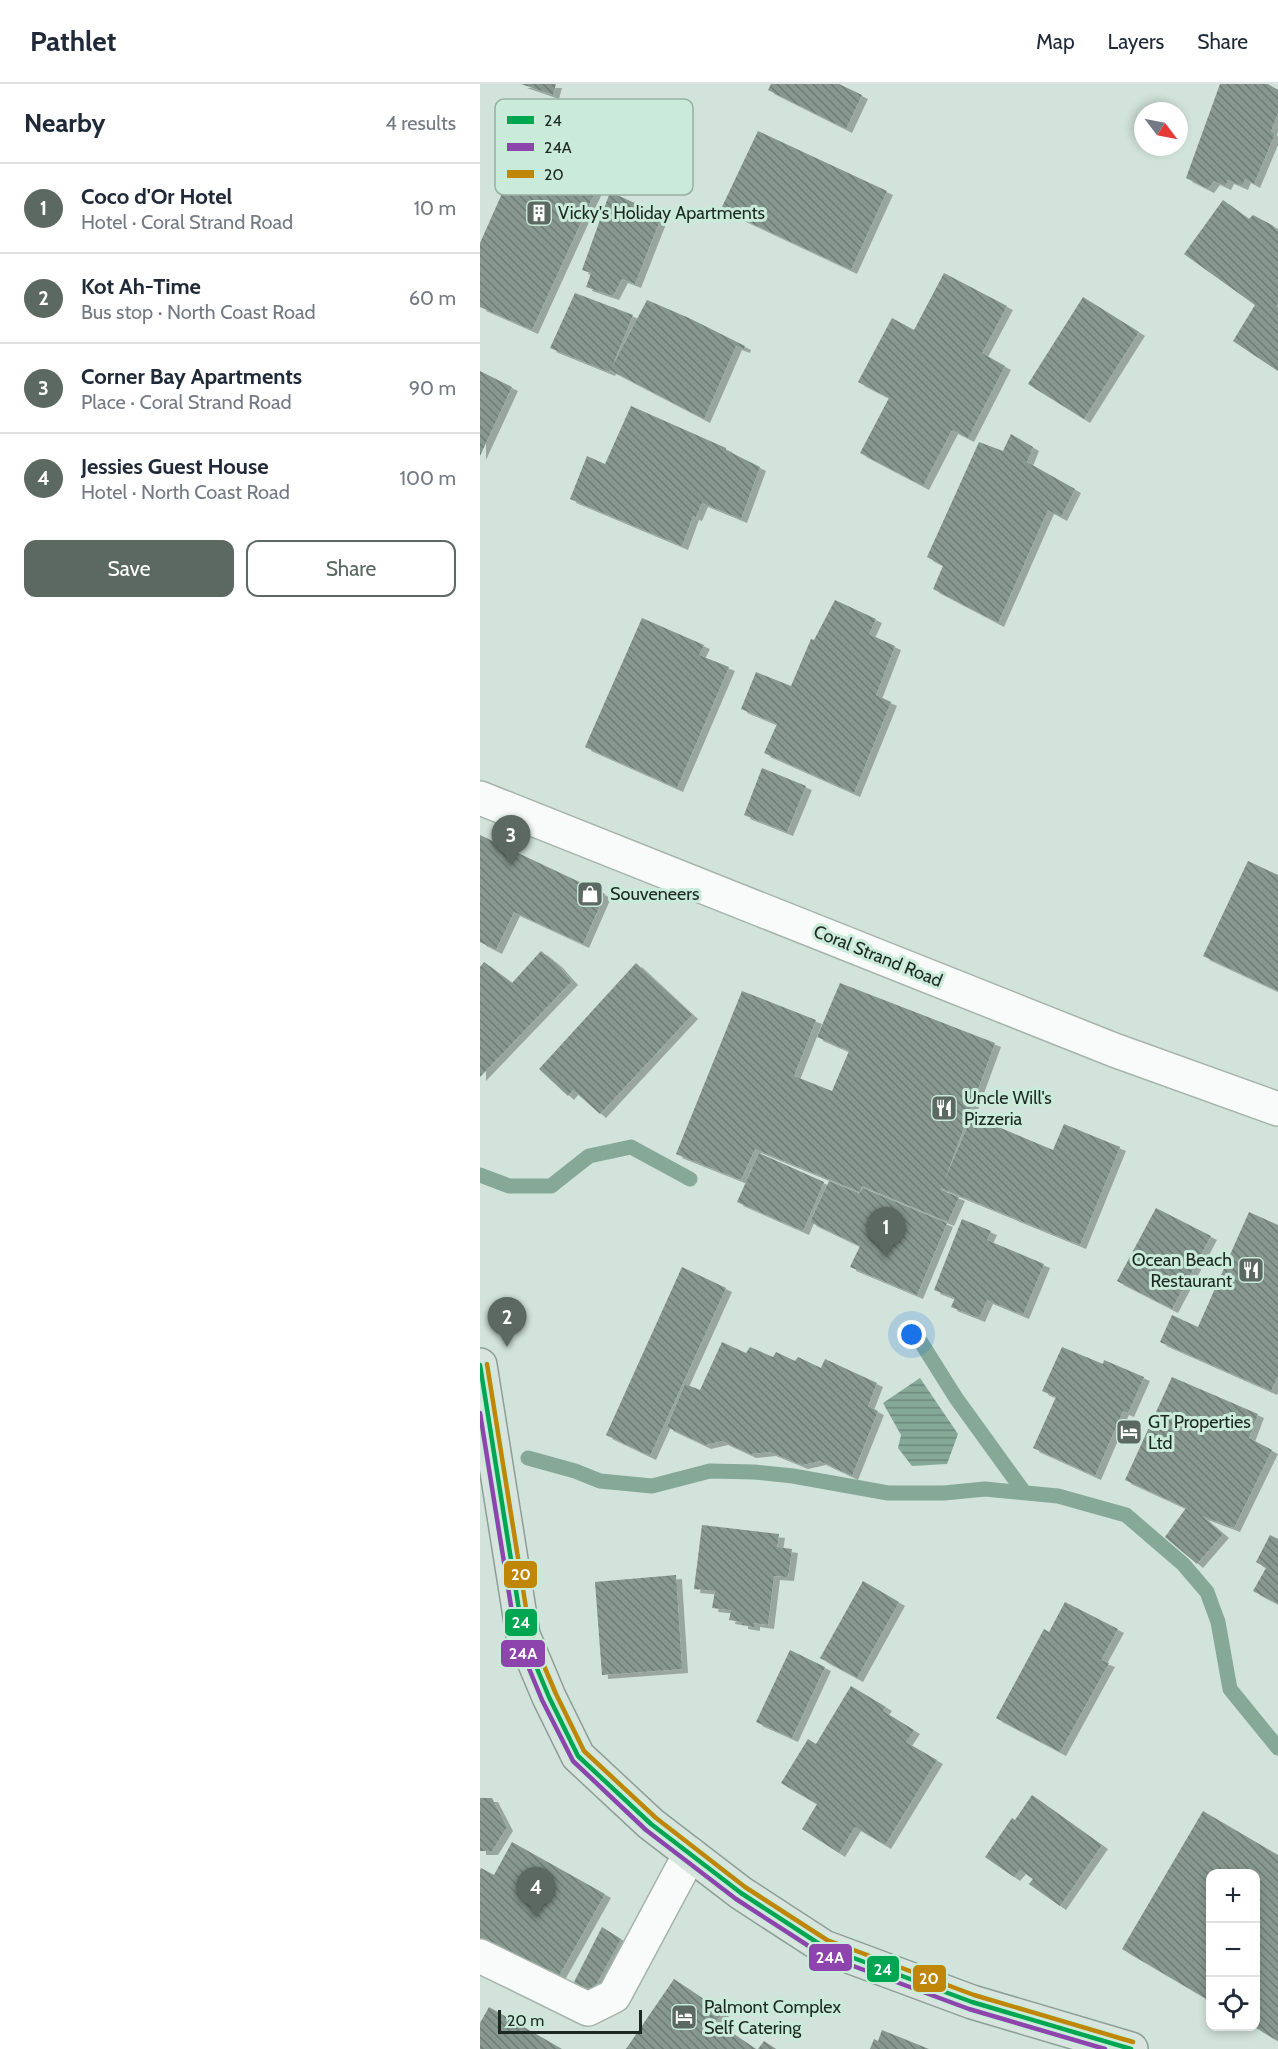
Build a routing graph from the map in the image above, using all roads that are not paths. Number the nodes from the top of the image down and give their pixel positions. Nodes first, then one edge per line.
1 (480, 798) edge
2 (1278, 1109) edge
3 (480, 1365) edge
4 (484, 1415) edge
5 (690, 1854) junction
6 (480, 1956) edge
7 (1131, 2049) edge

1 - 2 street, Coral Strand Road
3 - 4 main road
4 - 5 main road
5 - 6 street
5 - 7 main road

